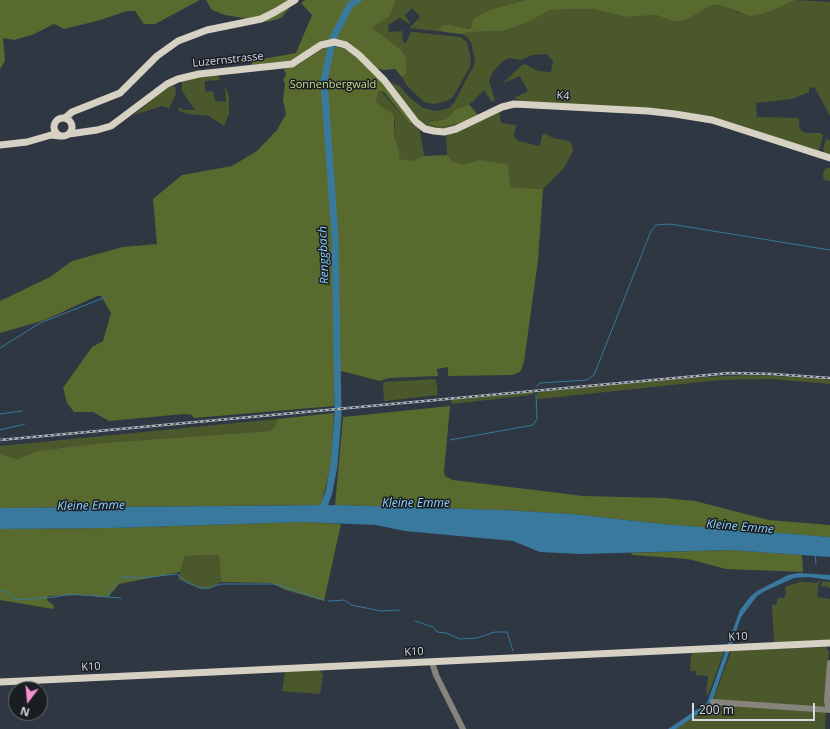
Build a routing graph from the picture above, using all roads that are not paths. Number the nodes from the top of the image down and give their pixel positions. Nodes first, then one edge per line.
1 (295, 0) edge
2 (331, 42) joint
3 (69, 122) junction
4 (54, 126) junction
5 (89, 131) junction
6 (69, 134) junction
7 (60, 136) junction
8 (41, 137) junction
9 (0, 145) edge
10 (830, 158) edge
11 (830, 643) edge
12 (432, 662) junction
13 (830, 663) edge
14 (0, 682) edge
15 (713, 702) dead end
16 (830, 710) edge
17 (463, 729) edge

1 - 3 main road
2 - 5 main road, Luzernstrasse
2 - 10 main road, K4
3 - 4 main road
3 - 5 main road
3 - 6 main road
4 - 7 main road
4 - 8 main road
5 - 6 main road, Luzernstrasse
6 - 7 main road
7 - 8 main road
8 - 9 main road
11 - 12 main road, K10
12 - 14 main road, K10
12 - 17 street
13 - 16 street
15 - 16 street

